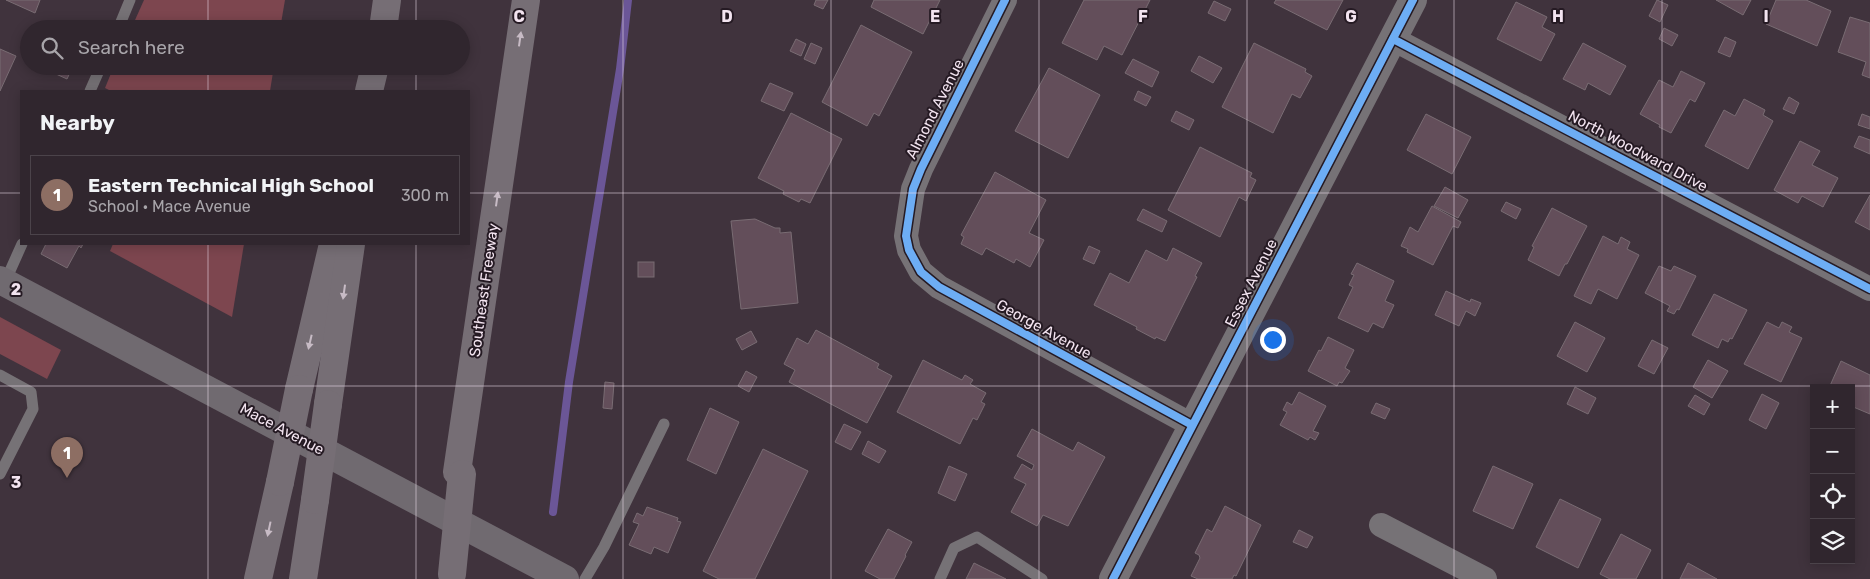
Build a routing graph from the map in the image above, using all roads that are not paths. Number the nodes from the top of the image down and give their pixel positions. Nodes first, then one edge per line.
1 (130, 0) edge
2 (387, 0) edge
3 (526, 0) edge
4 (1006, 0) edge
5 (1414, 0) edge
6 (122, 20) edge
7 (384, 20) edge
8 (1393, 38) junction
9 (97, 75) edge
10 (373, 75) edge
11 (375, 75) edge
12 (90, 90) edge
13 (369, 90) edge
14 (374, 90) edge
15 (906, 236) joint
16 (21, 245) edge
17 (333, 245) edge
18 (351, 245) edge
19 (2, 281) edge
20 (1870, 289) edge
21 (0, 375) edge
22 (664, 424) dead end
23 (1192, 425) junction
24 (0, 474) edge
25 (1381, 525) dead end
26 (447, 575) edge
27 (258, 579) edge
28 (303, 579) edge
29 (565, 579) edge
30 (585, 579) edge
31 (940, 579) edge
32 (1042, 579) edge
33 (1113, 579) edge
34 (1485, 579) edge

1 - 6 lane
2 - 7 highway
26 -> 3 highway, Southeast Freeway
4 - 15 street, Almond Avenue
5 - 8 street, Essex Avenue
8 - 20 street, North Woodward Drive
8 - 23 street, Essex Avenue
9 - 12 lane
10 - 13 highway
11 - 14 highway
15 - 23 street, George Avenue
16 - 19 lane
17 -> 27 highway, bridge
18 -> 28 highway, bridge
19 - 29 main road, Mace Avenue
21 - 24 lane
22 - 30 lane
23 - 33 street, Essex Avenue
25 - 34 street
31 - 32 lane

